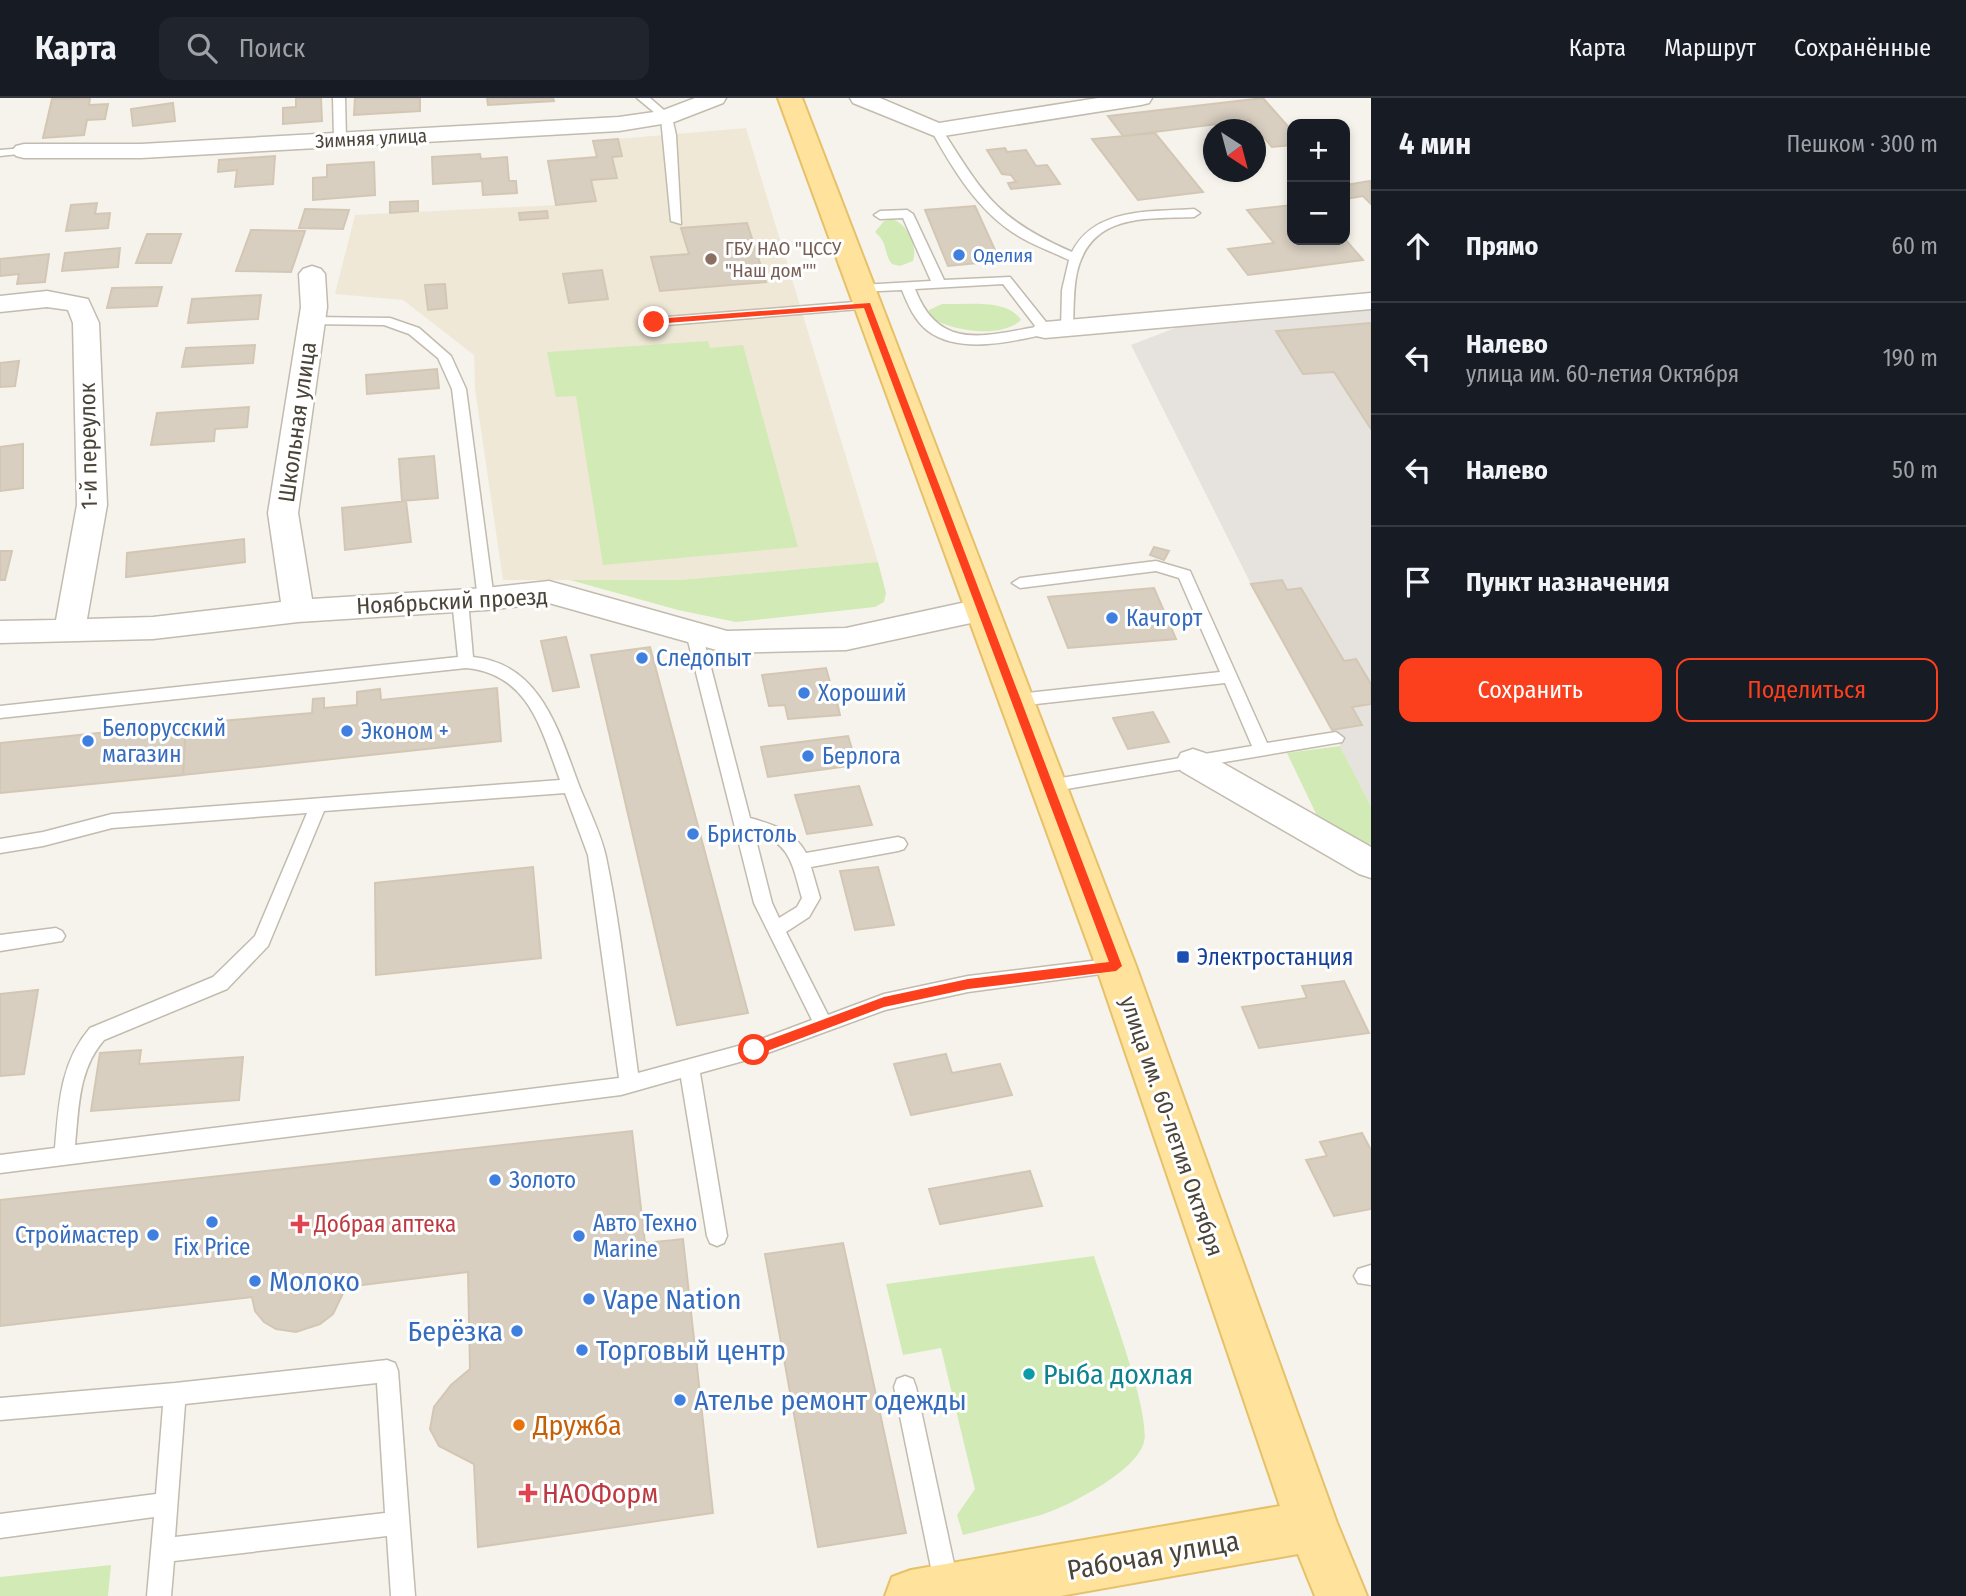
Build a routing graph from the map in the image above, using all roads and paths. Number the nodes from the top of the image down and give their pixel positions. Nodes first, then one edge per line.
1 (339, 98) edge
2 (643, 98) edge
3 (715, 98) edge
4 (790, 98) edge
5 (799, 98) edge
6 (861, 98) edge
7 (1141, 98) edge
8 (666, 117) junction
9 (937, 130) junction
10 (340, 139) junction
11 (24, 151) joint
12 (0, 153) edge
13 (1194, 214) dead end
14 (880, 215) dead end
15 (677, 221) dead end
16 (1076, 258) junction
17 (312, 274) dead end
18 (939, 284) junction
19 (907, 286) junction
20 (864, 297) junction
21 (1371, 301) edge
22 (0, 304) edge
23 (312, 321) junction
24 (654, 322) dead end
25 (1056, 329) junction
26 (1020, 583) dead end
27 (473, 600) junction
28 (980, 610) junction
29 (298, 611) junction
30 (70, 629) junction
31 (0, 632) edge
32 (694, 633) junction
33 (466, 662) junction
34 (1231, 677) junction
35 (1017, 700) junction
36 (0, 712) edge
37 (1336, 738) dead end
38 (1262, 750) junction
39 (1193, 762) junction
40 (571, 786) junction
41 (1049, 786) junction
42 (318, 806) junction
43 (742, 822) junction
44 (898, 844) dead end
45 (0, 846) edge
46 (801, 864) junction
47 (1371, 864) edge
48 (776, 929) junction
49 (56, 936) dead end
50 (0, 943) edge
51 (1116, 966) junction
52 (823, 1024) junction
53 (690, 1068) junction
54 (629, 1084) junction
55 (64, 1156) junction
56 (0, 1164) edge
57 (717, 1236) dead end
58 (905, 1387) dead end
59 (175, 1394) junction
60 (0, 1409) edge
61 (166, 1504) junction
62 (398, 1523) junction
63 (0, 1526) edge
64 (1312, 1526) junction
65 (163, 1550) junction
66 (1004, 1589) edge
67 (929, 1593) edge
68 (159, 1596) edge
69 (403, 1596) edge
70 (1341, 1596) edge

1 - 10 lane
2 - 8 lane
3 - 8 street, Зимняя улица
4 - 5 street
4 - 20 main road, улица им. 60-летия Октября
6 - 9 street
7 - 9 street
8 - 10 street, Зимняя улица
8 - 15 lane
9 - 16 lane
10 - 11 street, Зимняя улица
11 - 12 lane
13 - 16 lane
14 - 18 lane
16 - 25 lane
17 - 23 street, Школьная улица
18 - 19 lane
18 - 25 lane
19 - 20 lane
19 - 25 lane
20 - 24 lane
20 - 28 main road, улица им. 60-летия Октября
21 - 25 street
22 - 30 street, 1-й переулок
23 - 27 lane
23 - 29 street, Школьная улица
26 - 34 lane
27 - 29 street, Ноябрьский проезд
27 - 32 street, Ноябрьский проезд
27 - 33 lane
28 - 32 street, Ноябрьский проезд
28 - 35 main road, улица им. 60-летия Октября
29 - 30 street, Ноябрьский проезд
30 - 31 street, Ноябрьский проезд
32 - 43 lane
33 - 36 lane
33 - 40 lane
34 - 35 lane
34 - 38 lane
35 - 41 main road, улица им. 60-летия Октября
37 - 38 lane
38 - 39 lane
39 - 41 lane
39 - 47 street
40 - 42 lane
40 - 54 lane
41 - 51 main road, улица им. 60-летия Октября
42 - 45 lane
42 - 55 lane
43 - 46 lane
43 - 48 lane
44 - 46 lane
46 - 48 lane
48 - 52 lane
49 - 50 lane
51 - 52 lane
51 - 64 main road, улица им. 60-летия Октября
52 - 53 lane
53 - 54 lane
53 - 57 lane
54 - 55 lane
55 - 56 lane
58 - 67 lane
59 - 60 lane
59 - 61 lane
59 - 62 lane
61 - 63 lane
61 - 65 lane
62 - 65 lane
62 - 69 lane
64 - 66 main road, Рабочая улица
64 - 70 main road, улица им. 60-летия Октября
65 - 68 lane
66 - 67 main road, Рабочая улица

